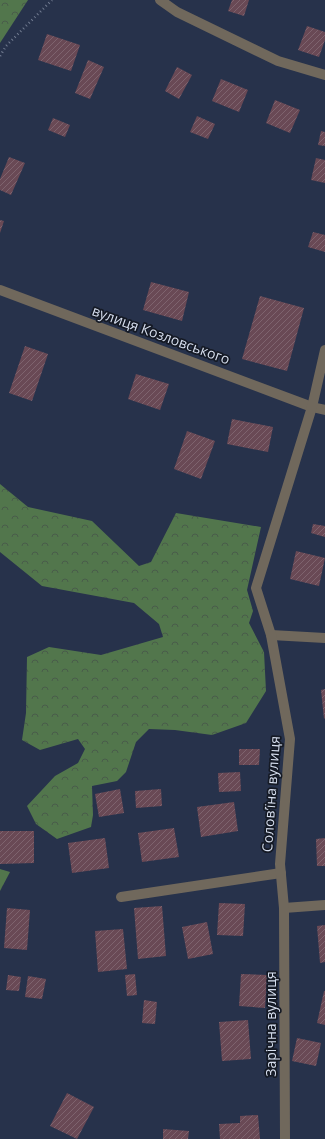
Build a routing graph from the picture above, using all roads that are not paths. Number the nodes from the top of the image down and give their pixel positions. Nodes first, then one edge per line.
1 (160, 0) edge
2 (325, 75) edge
3 (0, 290) edge
4 (325, 350) edge
5 (312, 407) junction
6 (325, 410) edge
7 (271, 635) junction
8 (325, 638) edge
9 (281, 873) junction
10 (122, 897) dead end
11 (325, 905) edge
12 (284, 908) junction
13 (285, 1139) edge

1 - 2 street
3 - 5 street, вулиця Козловського
4 - 5 street, Соловʼїна вулиця
5 - 6 street
5 - 7 street, Соловʼїна вулиця
7 - 8 street
7 - 9 street, Соловʼїна вулиця
9 - 10 street
9 - 12 street, Соловʼїна вулиця
11 - 12 street
12 - 13 street, Зарічна вулиця

